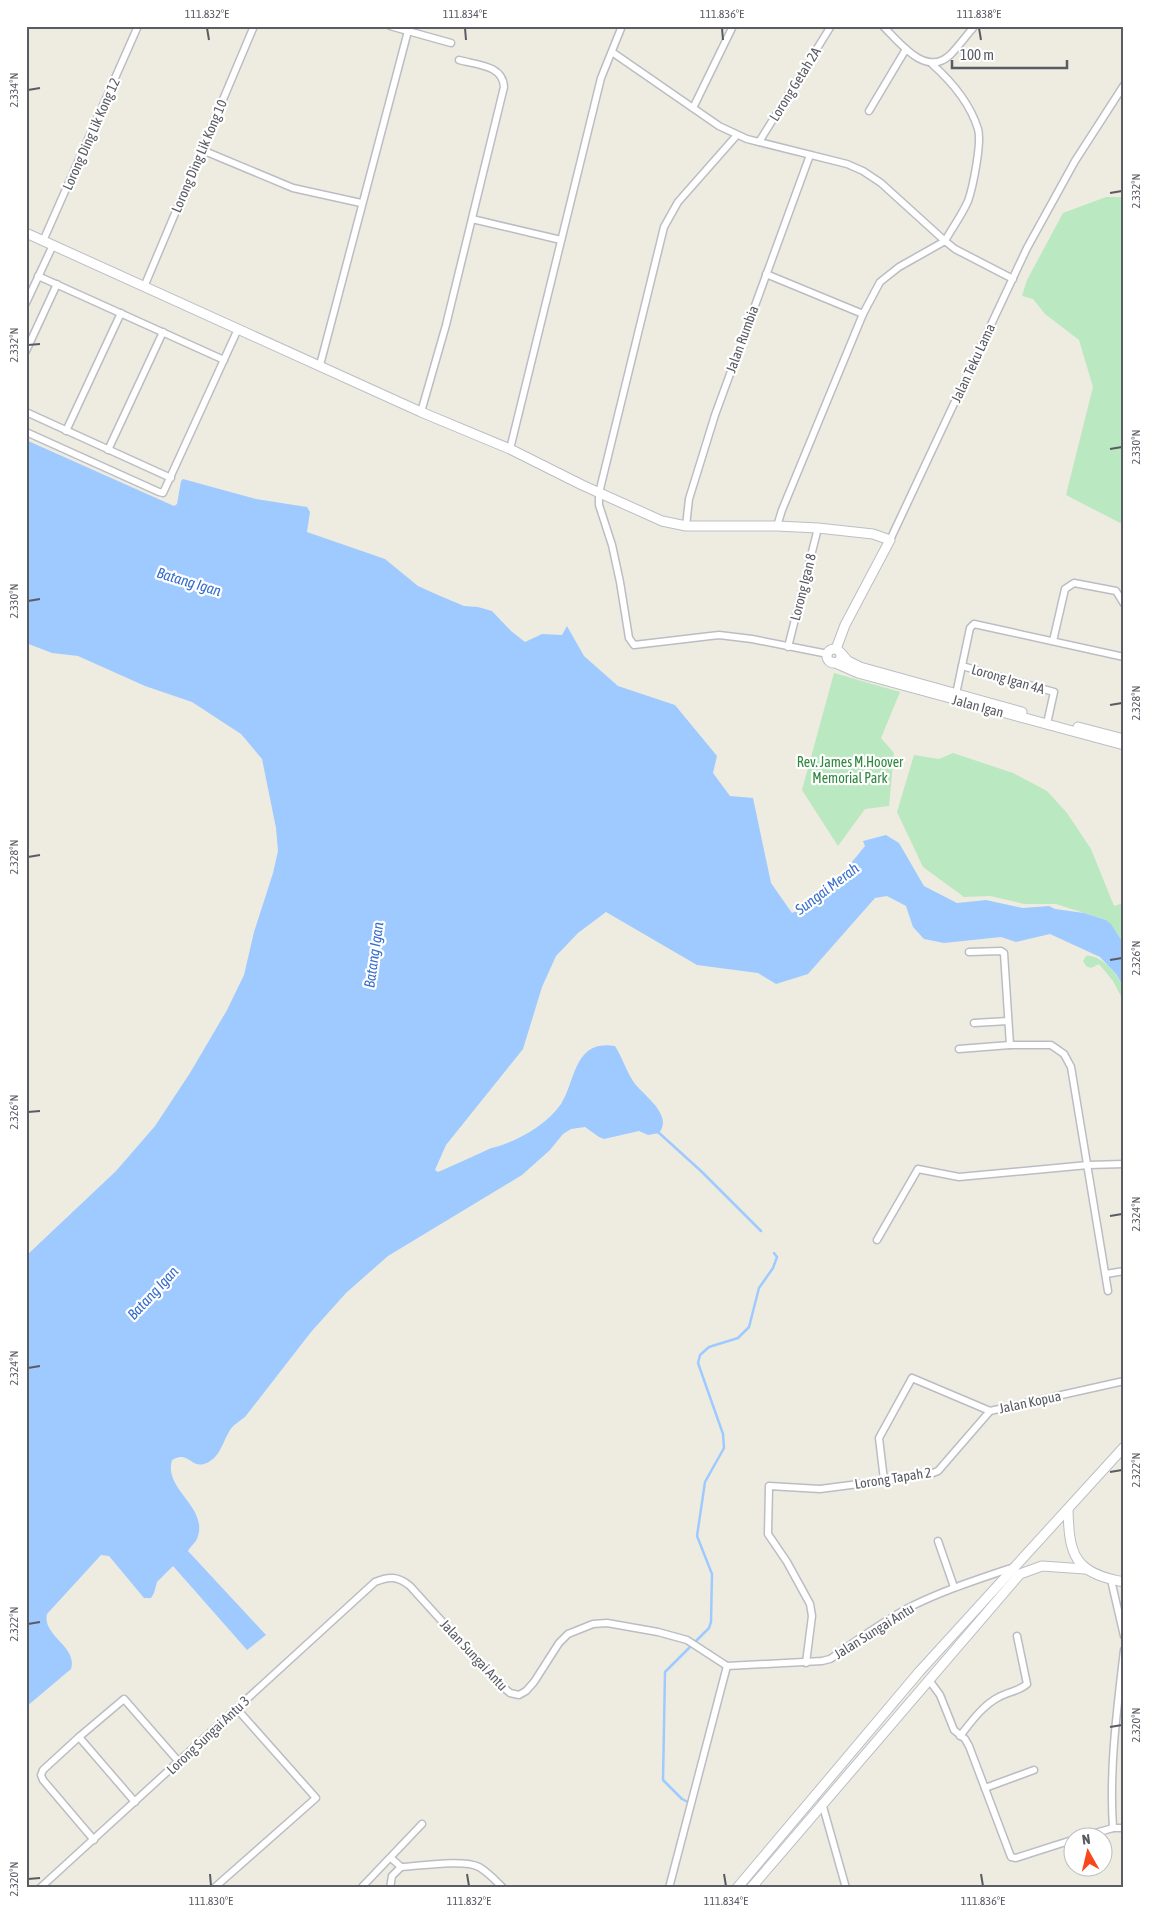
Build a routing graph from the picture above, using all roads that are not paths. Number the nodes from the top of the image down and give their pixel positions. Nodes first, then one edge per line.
1 (138, 26) edge
2 (254, 26) edge
3 (390, 26) edge
4 (622, 26) edge
5 (733, 26) edge
6 (831, 26) edge
7 (883, 26) edge
8 (973, 28) dead end
9 (408, 31) junction
10 (451, 43) dead end
11 (906, 49) junction
12 (612, 52) junction
13 (459, 60) dead end
14 (932, 64) junction
15 (1124, 85) edge
16 (693, 108) junction
17 (869, 111) dead end
18 (737, 135) junction
19 (759, 142) junction
20 (202, 150) junction
21 (810, 155) junction
22 (361, 203) junction
23 (472, 219) junction
24 (26, 233) edge
25 (561, 240) junction
26 (43, 241) junction
27 (945, 241) junction
28 (53, 245) junction
29 (766, 274) junction
30 (38, 276) junction
31 (1013, 279) junction
32 (56, 284) junction
33 (144, 287) junction
34 (26, 303) edge
35 (121, 313) junction
36 (863, 314) junction
37 (238, 329) junction
38 (163, 332) junction
39 (26, 351) edge
40 (224, 360) junction
41 (320, 365) junction
42 (26, 412) edge
43 (420, 412) junction
44 (66, 431) junction
45 (26, 432) edge
46 (510, 449) junction
47 (108, 450) junction
48 (171, 478) junction
49 (599, 492) junction
50 (686, 526) junction
51 (777, 526) junction
52 (818, 528) junction
53 (890, 540) junction
54 (1124, 604) edge
55 (1053, 641) junction
56 (788, 647) junction
57 (838, 651) junction
58 (828, 654) junction
59 (1124, 657) edge
60 (833, 662) junction
61 (962, 666) junction
62 (956, 694) junction
63 (1048, 719) junction
64 (1124, 739) edge
65 (1124, 745) edge
66 (969, 952) dead end
67 (1008, 1021) junction
68 (974, 1022) dead end
69 (1010, 1045) junction
70 (959, 1049) dead end
71 (1124, 1164) edge
72 (1088, 1165) junction
73 (877, 1240) dead end
74 (1124, 1271) edge
75 (1106, 1274) junction
76 (1108, 1291) dead end
77 (1124, 1381) edge
78 (990, 1411) junction
79 (1124, 1447) edge
80 (884, 1480) junction
81 (1068, 1509) junction
82 (938, 1541) dead end
83 (1014, 1567) junction
84 (1085, 1569) junction
85 (1111, 1580) junction
86 (375, 1582) joint
87 (1124, 1582) edge
88 (954, 1587) junction
89 (1017, 1636) dead end
90 (1124, 1636) edge
91 (1124, 1650) edge
92 (806, 1663) junction
93 (727, 1666) junction
94 (929, 1680) junction
95 (237, 1709) junction
96 (960, 1736) junction
97 (78, 1737) junction
98 (179, 1762) junction
99 (1034, 1770) dead end
100 (985, 1788) junction
101 (135, 1802) junction
102 (822, 1803) junction
103 (422, 1824) dead end
104 (1113, 1828) joint
105 (1124, 1828) edge
106 (94, 1840) junction
107 (1062, 1843) edge
108 (390, 1858) junction
109 (401, 1867) junction
110 (40, 1888) edge
111 (214, 1888) edge
112 (361, 1888) edge
113 (390, 1888) edge
114 (503, 1888) edge
115 (669, 1888) edge
116 (737, 1888) edge
117 (751, 1888) edge
118 (846, 1888) edge

1 - 26 street, Lorong Ding Lik Kong 12
2 - 20 street, Lorong Ding Lik Kong 10
3 - 9 street
4 - 12 street
5 - 16 street
6 - 19 street, Lorong Getah 2A
7 - 11 street
8 - 14 street
9 - 10 street
9 - 22 street
11 - 14 street
11 - 17 street
12 - 16 street
12 - 25 street
13 - 23 street
14 - 27 street
15 - 31 street, Jalan Teku Lama
16 - 18 street
18 - 19 street
18 - 49 street
19 - 21 street
20 - 22 street
20 - 33 street, Lorong Ding Lik Kong 10
21 - 27 street
21 - 29 street, Jalan Rumbia
22 - 41 street
23 - 25 street
23 - 43 street
24 - 26 street
25 - 46 street
26 - 28 street
27 - 31 street
27 - 36 street
28 - 30 street
28 - 33 street
29 - 36 street
29 - 50 street, Jalan Rumbia
30 - 32 street
30 - 34 street
31 - 53 street, Jalan Teku Lama
32 - 35 street
32 - 39 street
33 - 37 street
35 - 38 street
35 - 44 street
36 - 51 street
37 - 40 street
37 - 41 street
38 - 40 street
38 - 47 street
40 - 48 street
41 - 43 street
42 - 44 street
43 - 46 street
44 - 47 street
45 - 48 street
46 - 49 street
47 - 48 street
49 - 50 street
49 - 56 street
50 - 51 street
51 - 52 street
52 - 53 street
52 - 56 street, Lorong Igan 8
53 - 57 street, Jalan Teku Lama
54 - 55 street
55 - 59 street
55 - 61 street
56 - 58 street
57 - 58 street
57 - 60 street
57 - 62 street, Jalan Igan
58 - 60 street
60 - 65 street, Jalan Igan
61 - 62 street
61 - 63 street, Lorong Igan 4A
62 - 63 street, Jalan Igan
63 - 64 street, Jalan Igan
66 - 67 street
67 - 68 street
67 - 69 street
69 - 70 street
69 - 72 street
71 - 72 street
72 - 73 street
72 - 75 street
74 - 75 street
75 - 76 street
77 - 78 street, Jalan Kopua
78 - 80 street, Lorong Tapah 2
78 - 80 street, Jalan Kopua
79 - 81 street
80 - 92 street, Lorong Tapah 2
81 - 83 street
81 - 84 street
82 - 88 street
83 - 88 street, Jalan Sungai Antu
83 - 116 street
84 - 85 street
84 - 94 street
85 - 87 street
85 - 90 street
86 - 93 street, Jalan Sungai Antu
86 - 95 street, Lorong Sungai Antu 3
88 - 92 street, Jalan Sungai Antu
89 - 96 street
91 - 104 street
92 - 93 street, Jalan Sungai Antu
93 - 115 street
94 - 96 street
94 - 102 street
95 - 98 street, Lorong Sungai Antu 3
95 - 111 street
96 - 100 street
97 - 98 street
97 - 101 street
97 - 106 street
98 - 101 street, Lorong Sungai Antu 3
99 - 100 street
100 - 107 street
101 - 106 street, Lorong Sungai Antu 3
102 - 117 street
102 - 118 street
103 - 108 street
104 - 105 street
106 - 110 street, Lorong Sungai Antu 3
108 - 109 street
108 - 112 street
109 - 113 street
109 - 114 street

